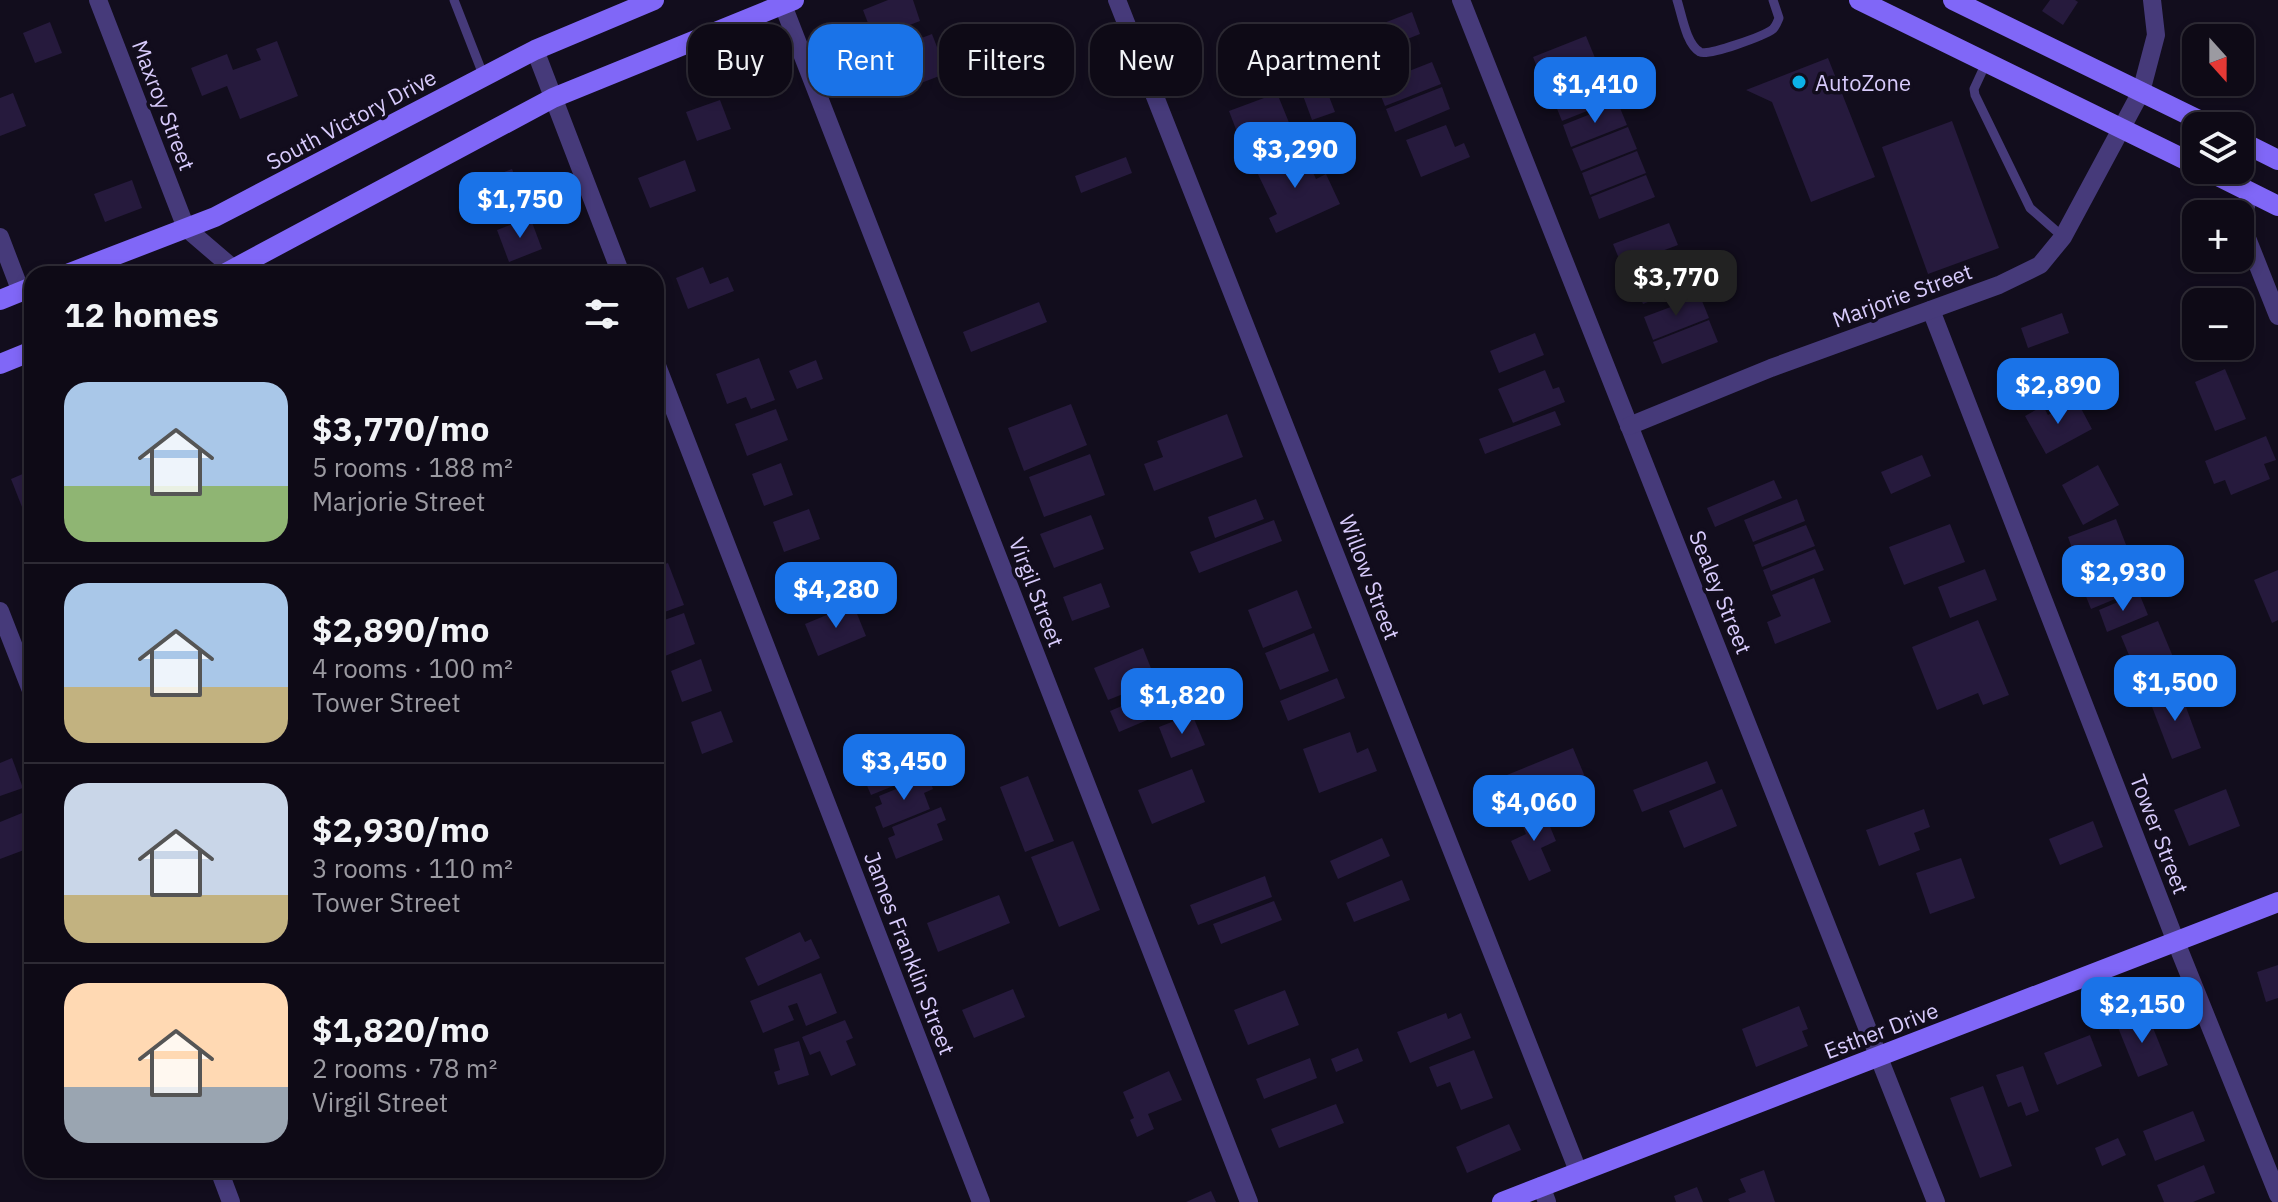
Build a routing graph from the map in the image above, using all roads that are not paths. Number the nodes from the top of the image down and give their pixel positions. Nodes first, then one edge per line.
1 (98, 0) edge
2 (454, 0) edge
3 (654, 0) edge
4 (1117, 0) edge
5 (1461, 0) edge
6 (1677, 0) edge
7 (1773, 0) edge
8 (1859, 0) edge
9 (1953, 0) edge
10 (2152, 0) edge
11 (786, 1) edge
12 (535, 50) junction
13 (1986, 62) junction
14 (484, 77) junction
15 (2141, 92) junction
16 (553, 98) junction
17 (2182, 112) edge
18 (2123, 128) junction
19 (2254, 148) edge
20 (2182, 158) edge
21 (2278, 160) edge
22 (2234, 184) edge
23 (2250, 192) junction
24 (2278, 206) edge
25 (186, 228) junction
26 (0, 237) edge
27 (2063, 237) junction
28 (88, 266) edge
29 (225, 266) edge
30 (245, 266) edge
31 (618, 266) edge
32 (24, 284) edge
33 (24, 291) edge
34 (0, 300) edge
35 (1931, 310) junction
36 (2278, 316) edge
37 (24, 354) edge
38 (0, 364) edge
39 (664, 384) edge
40 (1629, 426) junction
41 (0, 611) edge
42 (24, 672) edge
43 (2278, 902) edge
44 (2176, 942) junction
45 (1879, 1056) junction
46 (1578, 1171) junction
47 (222, 1178) edge
48 (1544, 1194) edge
49 (2278, 1195) edge
50 (231, 1202) edge
51 (981, 1202) edge
52 (1249, 1202) edge
53 (1502, 1202) edge
54 (1936, 1202) edge

1 - 25 street, Maxroy Street
2 - 14 lane
3 - 12 main road, South Victory Drive
4 - 46 street, Willow Street
5 - 40 street, Sealey Street
6 - 7 lane
8 - 13 main road
9 - 15 main road
10 - 15 street, Marjorie Street
11 - 16 main road
11 - 52 street, Virgil Street
12 - 14 main road, South Victory Drive
12 - 16 street
13 - 18 main road
13 - 27 lane
14 - 25 main road, South Victory Drive
15 - 17 main road
15 - 18 street, Marjorie Street
16 - 30 main road
16 - 31 street
18 - 20 main road
18 - 27 street, Marjorie Street
19 - 21 main road
22 - 23 main road
23 - 24 main road
23 - 36 street
25 - 28 main road, South Victory Drive
25 - 29 street
26 - 32 street
27 - 35 street, Marjorie Street
33 - 34 main road
35 - 40 street, Marjorie Street
35 - 44 street, Tower Street
37 - 38 main road
39 - 51 street, James Franklin Street
40 - 45 street, Sealey Street
41 - 42 street
43 - 44 main road, Esther Drive
44 - 45 main road, Esther Drive
44 - 49 street, Tower Street
45 - 46 main road, Esther Drive
45 - 54 street, Sealey Street
46 - 48 main road, Esther Drive
47 - 50 street
48 - 53 main road, Esther Drive

